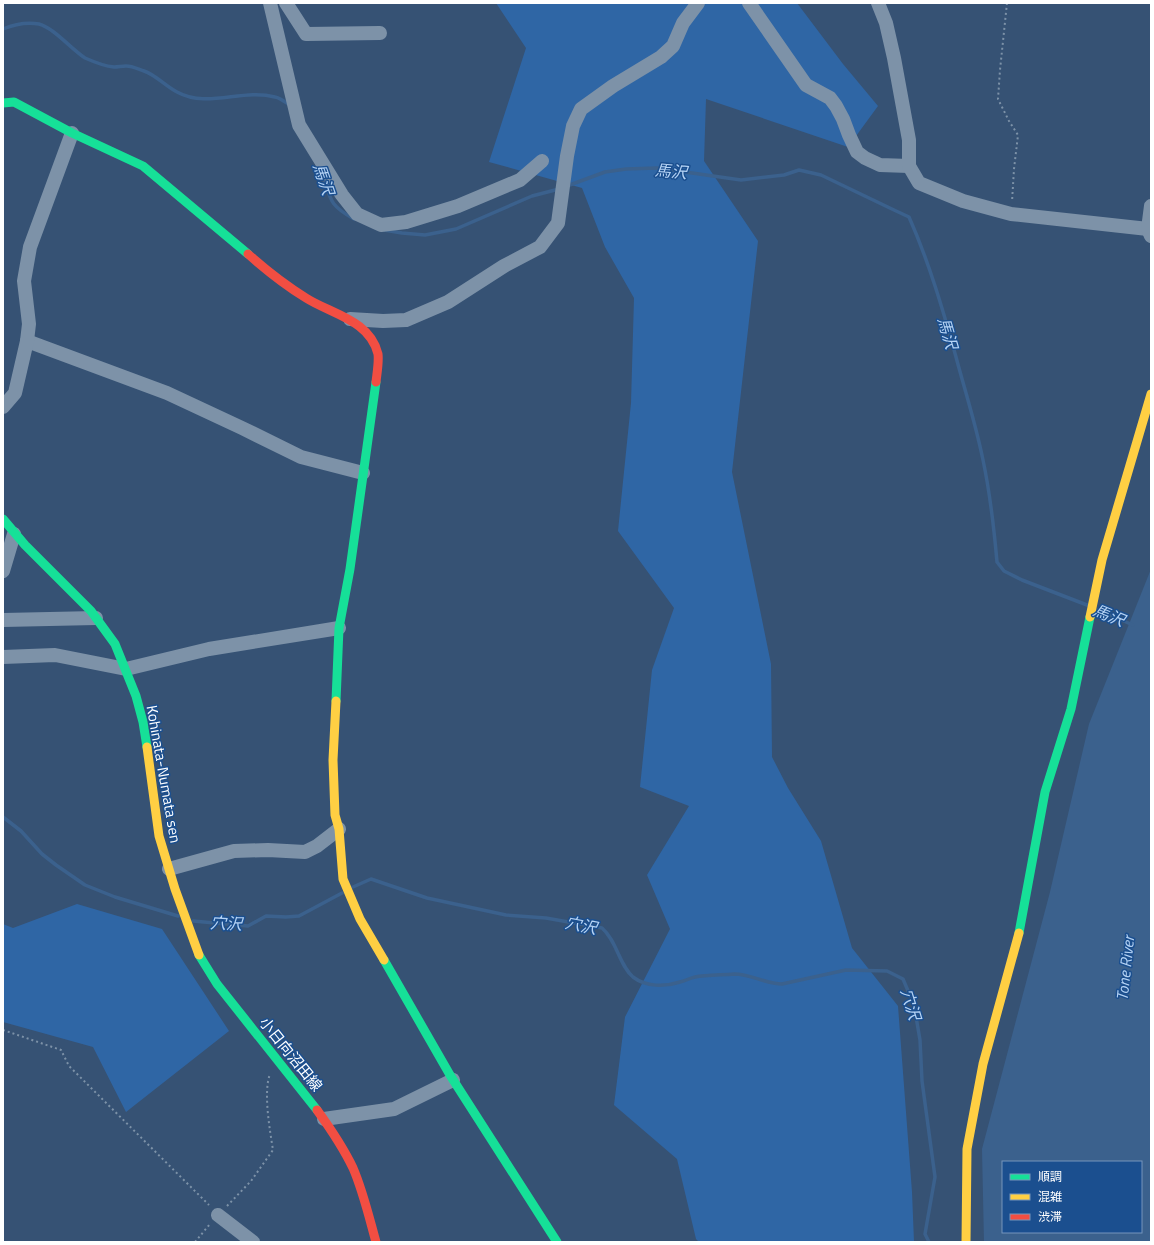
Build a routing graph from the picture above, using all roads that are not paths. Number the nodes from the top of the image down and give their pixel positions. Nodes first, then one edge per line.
1 (270, 3) edge
2 (286, 3) edge
3 (698, 3) edge
4 (749, 3) edge
5 (878, 3) edge
6 (380, 32) dead end
7 (3, 104) edge
8 (72, 133) junction
9 (542, 161) dead end
10 (909, 166) junction
11 (1151, 206) edge
12 (1149, 232) edge
13 (350, 319) junction
14 (27, 341) junction
15 (1151, 394) edge
16 (3, 408) edge
17 (363, 473) junction
18 (3, 519) edge
19 (14, 534) junction
20 (3, 571) edge
21 (96, 618) junction
22 (3, 620) edge
23 (338, 628) junction
24 (3, 657) edge
25 (126, 669) junction
26 (339, 830) junction
27 (169, 869) junction
28 (175, 889) joint
29 (453, 1080) junction
30 (324, 1119) junction
31 (218, 1215) road end
32 (253, 1242) edge
33 (376, 1242) edge
34 (557, 1242) edge
35 (966, 1242) edge

1 - 9 street
2 - 6 street
3 - 13 street
4 - 10 street
5 - 10 street
7 - 8 street
8 - 13 street
8 - 14 street
10 - 12 street
11 - 12 street
13 - 17 street
14 - 16 street
14 - 17 street
15 - 35 street
17 - 23 street
18 - 19 street, Kohinata-Numata sen
19 - 20 street
19 - 21 street, Kohinata-Numata sen
21 - 22 street
21 - 25 street, Kohinata-Numata sen
23 - 25 street
23 - 26 street
24 - 25 street
25 - 27 street, Kohinata-Numata sen
26 - 27 street
26 - 29 street
27 - 28 street, Kohinata-Numata sen
28 - 30 street, 小日向沼田線
29 - 30 street
29 - 34 street
30 - 33 street, 小日向沼田線
31 - 32 street

